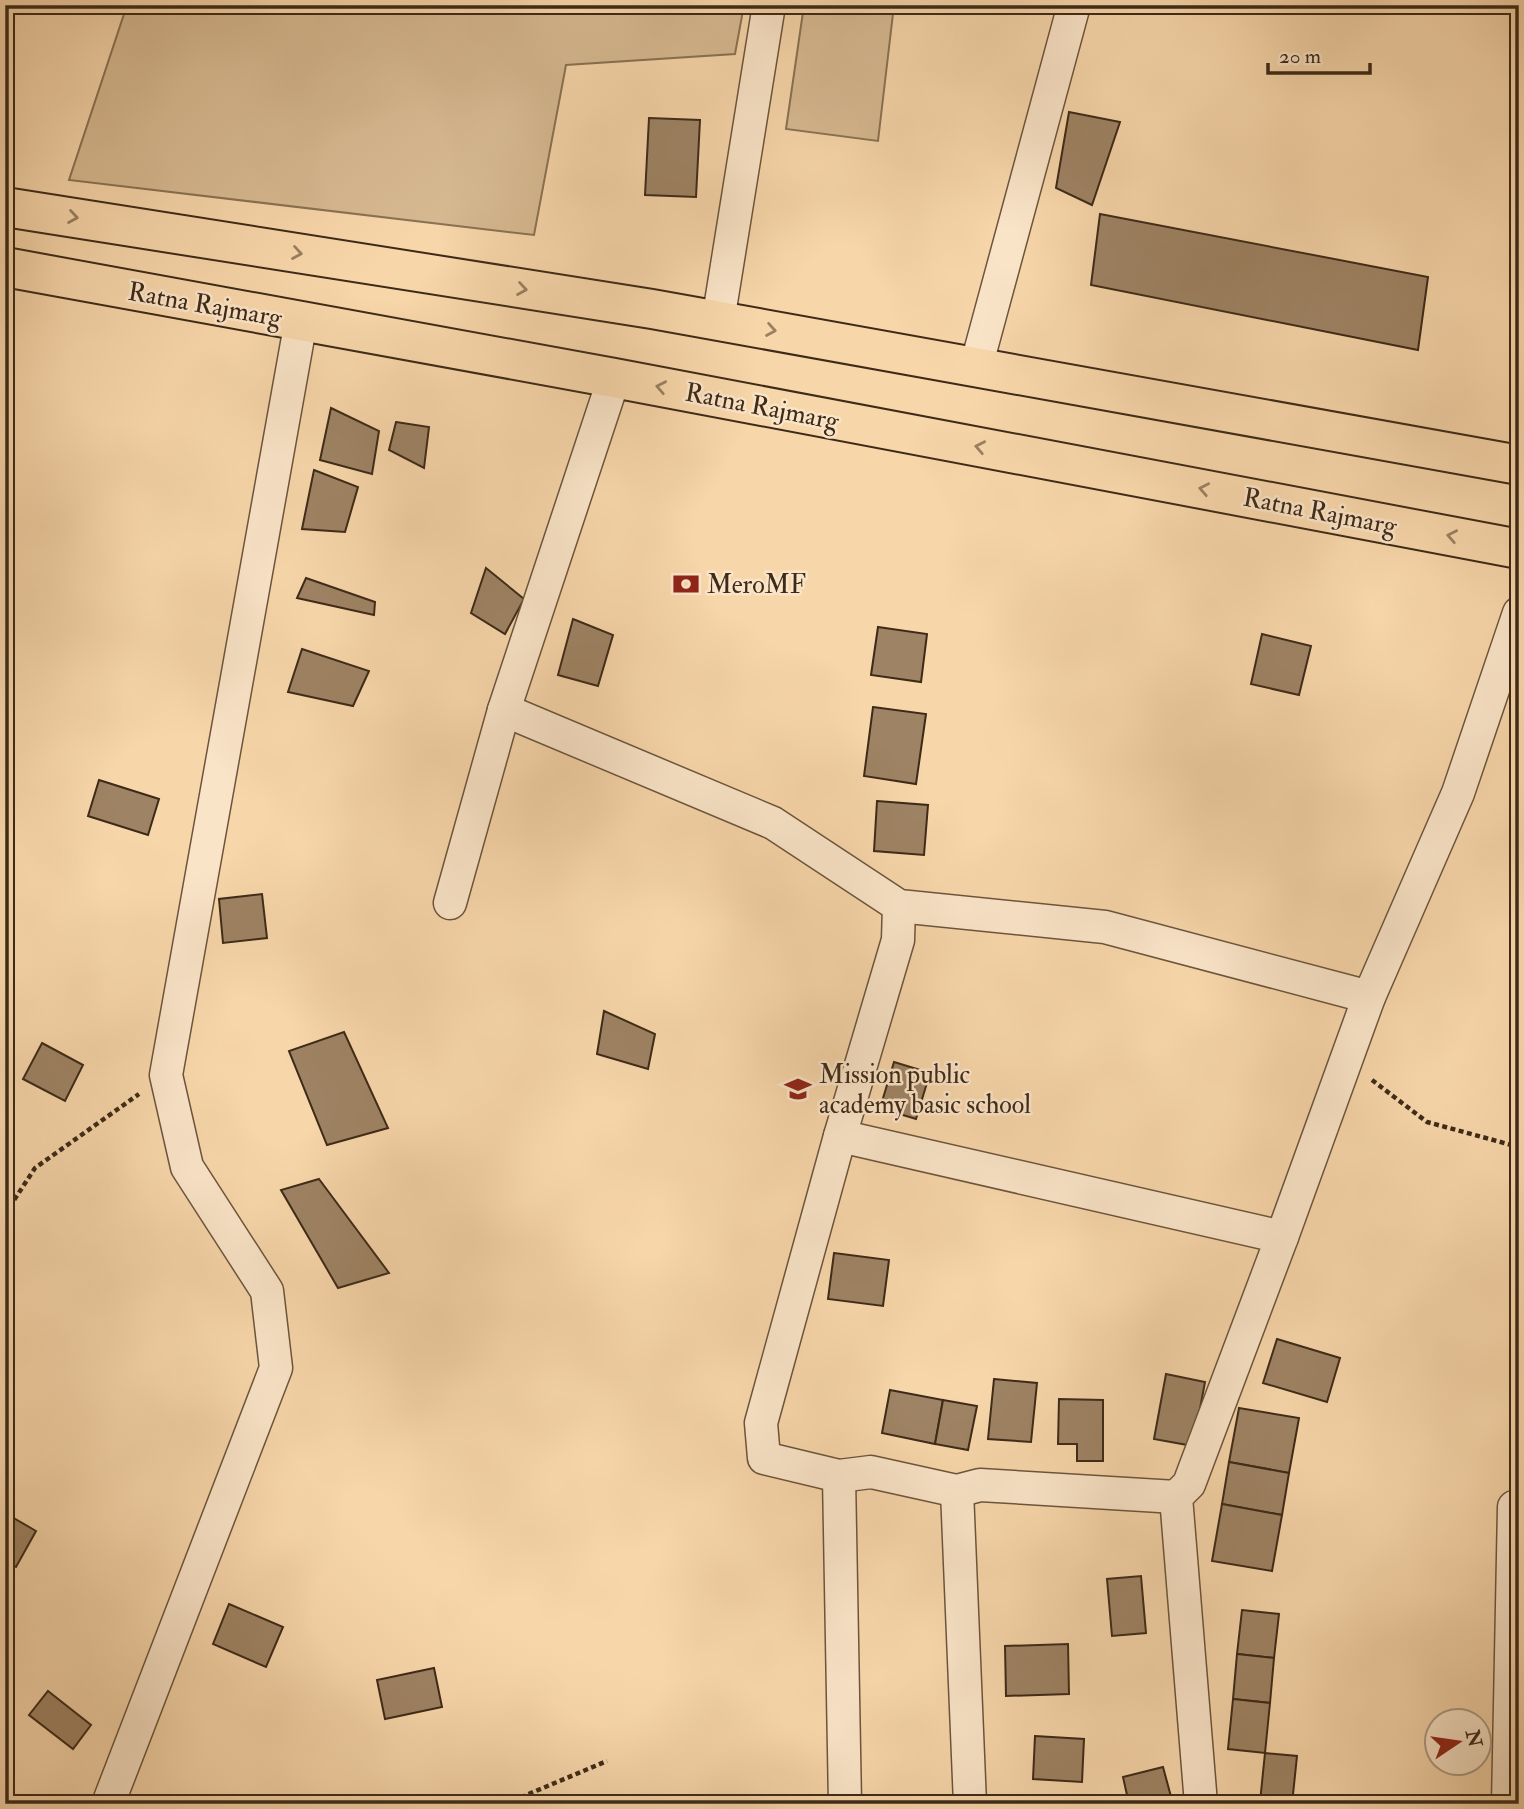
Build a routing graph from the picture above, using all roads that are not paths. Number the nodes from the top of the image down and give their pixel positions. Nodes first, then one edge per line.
1 (769, 5) edge
2 (1074, 5) edge
3 (5, 207) edge
4 (5, 267) edge
5 (718, 321) junction
6 (302, 322) junction
7 (976, 367) junction
8 (614, 378) junction
9 (1519, 465) edge
10 (1519, 549) edge
11 (1519, 612) edge
12 (504, 710) junction
13 (450, 903) dead end
14 (899, 906) junction
15 (1369, 998) junction
16 (840, 1136) junction
17 (1282, 1237) junction
18 (839, 1476) junction
19 (957, 1491) junction
20 (1176, 1497) junction
21 (1514, 1507) dead end
22 (108, 1804) edge
23 (845, 1804) edge
24 (970, 1804) edge
25 (1200, 1804) edge
26 (1508, 1804) edge

1 - 5 street
2 - 7 street
3 -> 5 highway
4 - 6 highway, Ratna Rajmarg
5 -> 7 highway
6 - 8 highway, Ratna Rajmarg
6 - 22 street
7 - 9 highway
10 -> 8 highway, Ratna Rajmarg
8 - 12 street
11 - 15 street
12 - 13 street
12 - 14 street
14 - 15 street
14 - 16 street
15 - 17 street
16 - 17 street
16 - 18 street
17 - 20 street
18 - 19 street
18 - 23 street
19 - 20 street
19 - 24 street
20 - 25 street
21 - 26 street

